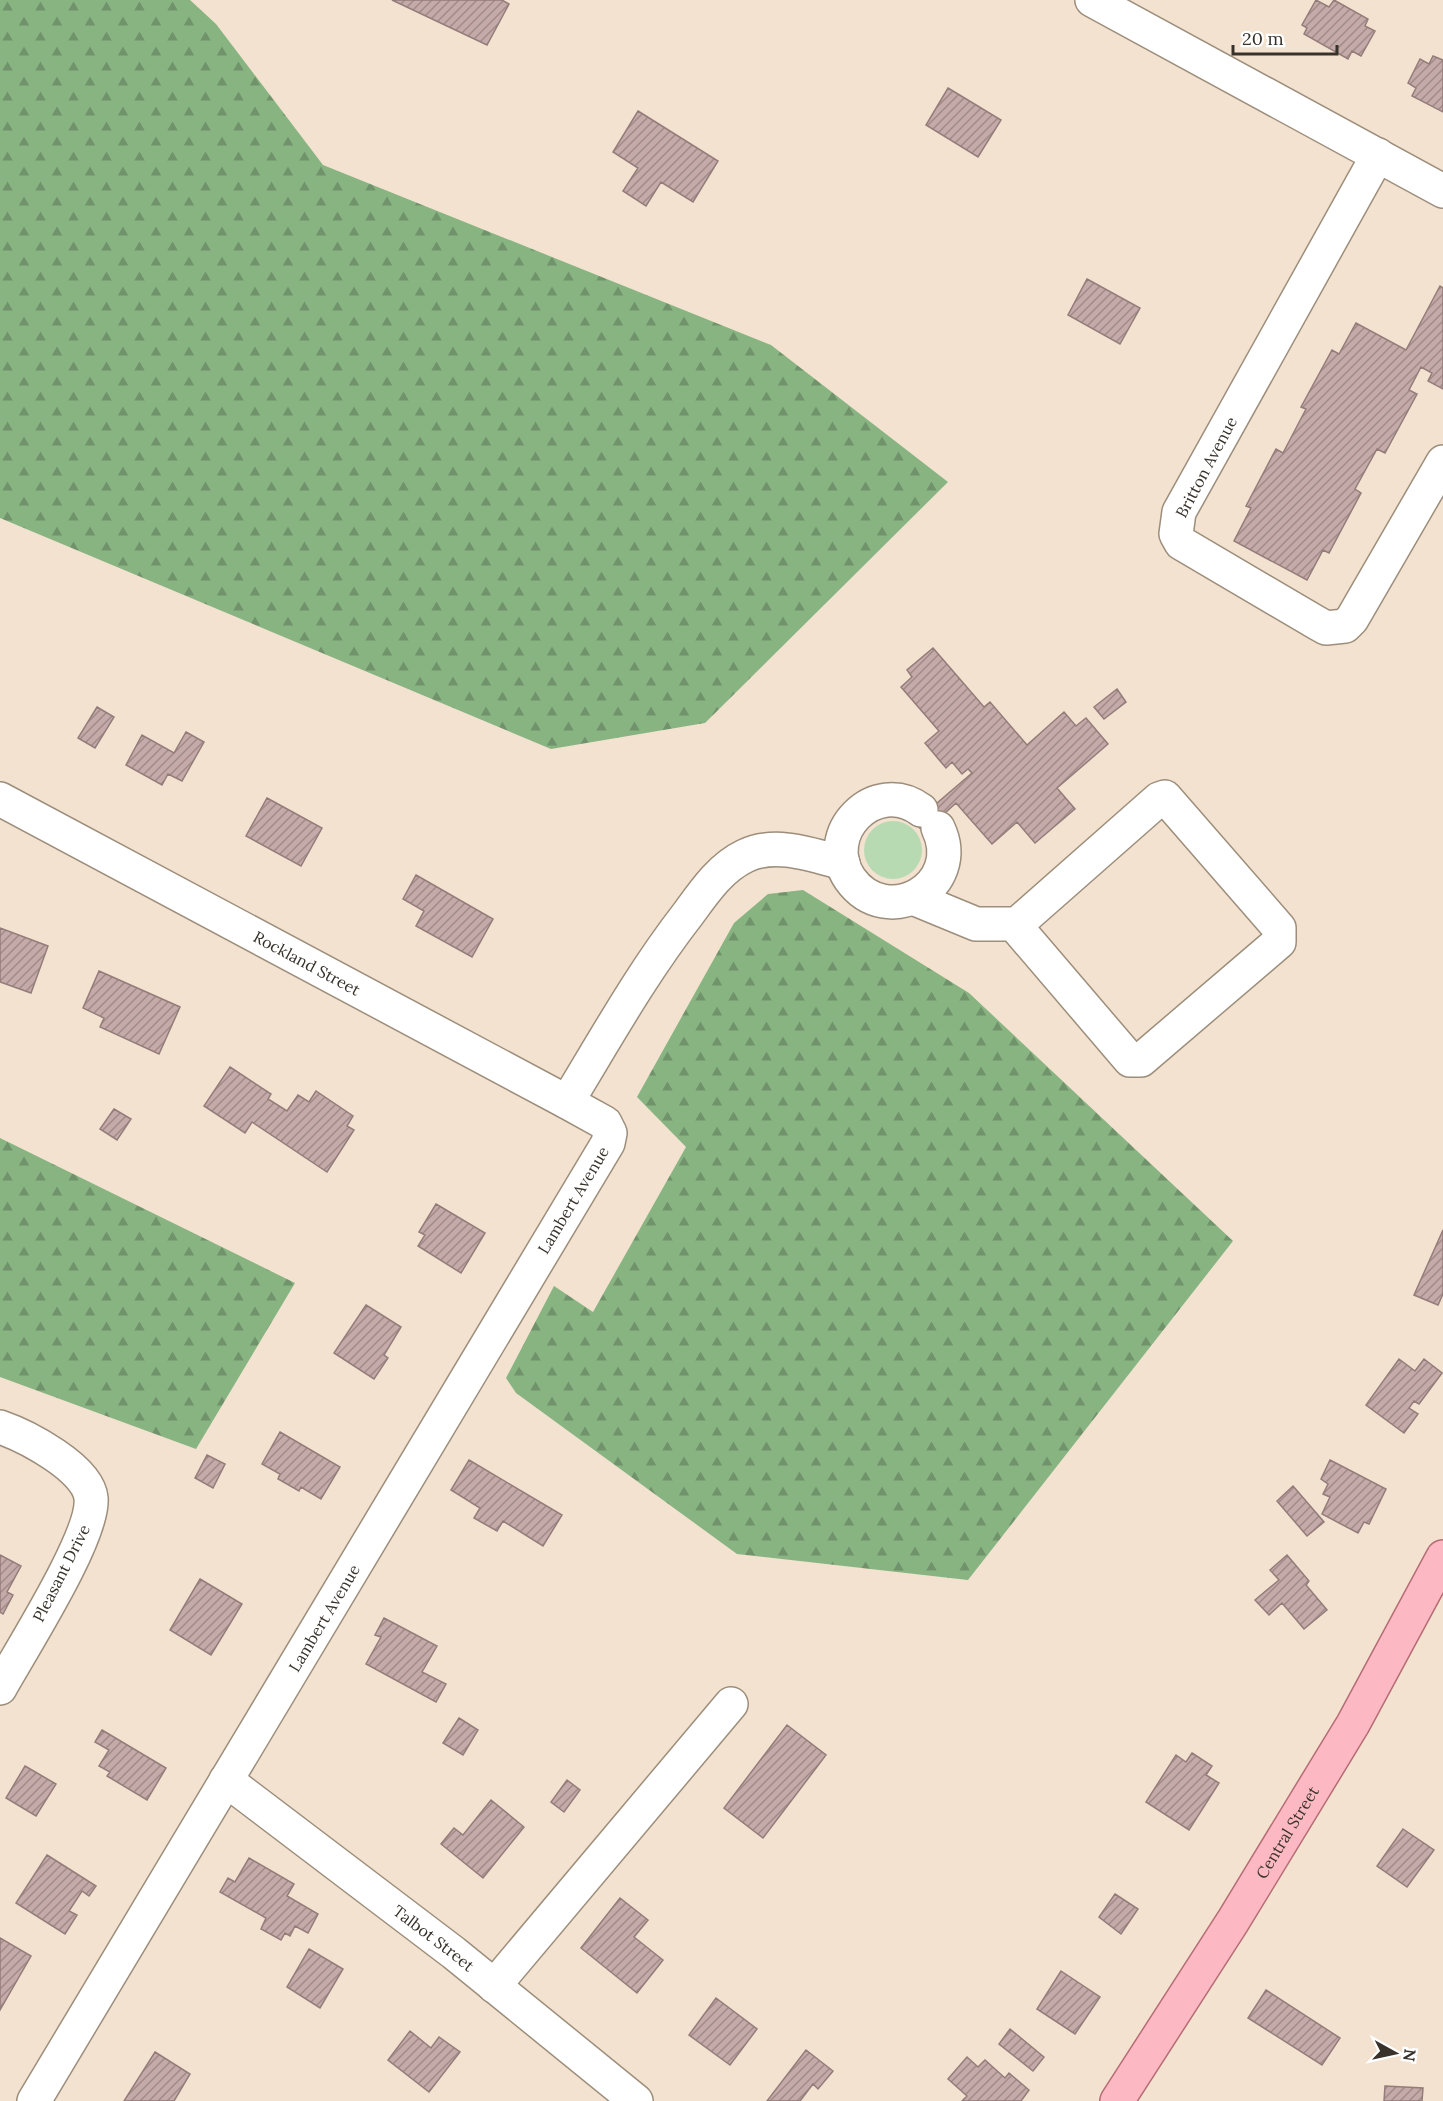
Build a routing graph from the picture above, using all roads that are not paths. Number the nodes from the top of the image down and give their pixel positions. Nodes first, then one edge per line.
1 (1092, 0) edge
2 (1378, 155) junction
3 (1443, 191) edge
4 (1443, 462) edge
5 (0, 799) edge
6 (843, 863) junction
7 (913, 898) junction
8 (1017, 924) junction
9 (567, 1102) junction
10 (610, 1132) joint
11 (0, 1427) edge
12 (1443, 1557) edge
13 (0, 1688) edge
14 (731, 1704) dead end
15 (226, 1780) junction
16 (494, 1986) junction
17 (34, 2101) edge
18 (636, 2101) edge
19 (1117, 2101) edge

1 - 2 street
2 - 3 street
2 - 4 street, Britton Avenue
5 - 9 street, Rockland Street
6 - 7 street
6 - 7 street
6 - 9 street
7 - 8 street
8 - 8 street
9 - 10 street, Rockland Street
10 - 15 street, Lambert Avenue
11 - 13 street, Pleasant Drive
12 - 19 main road, Central Street
14 - 16 street
15 - 16 street, Talbot Street
15 - 17 street, Lambert Avenue
16 - 18 street, Talbot Street

